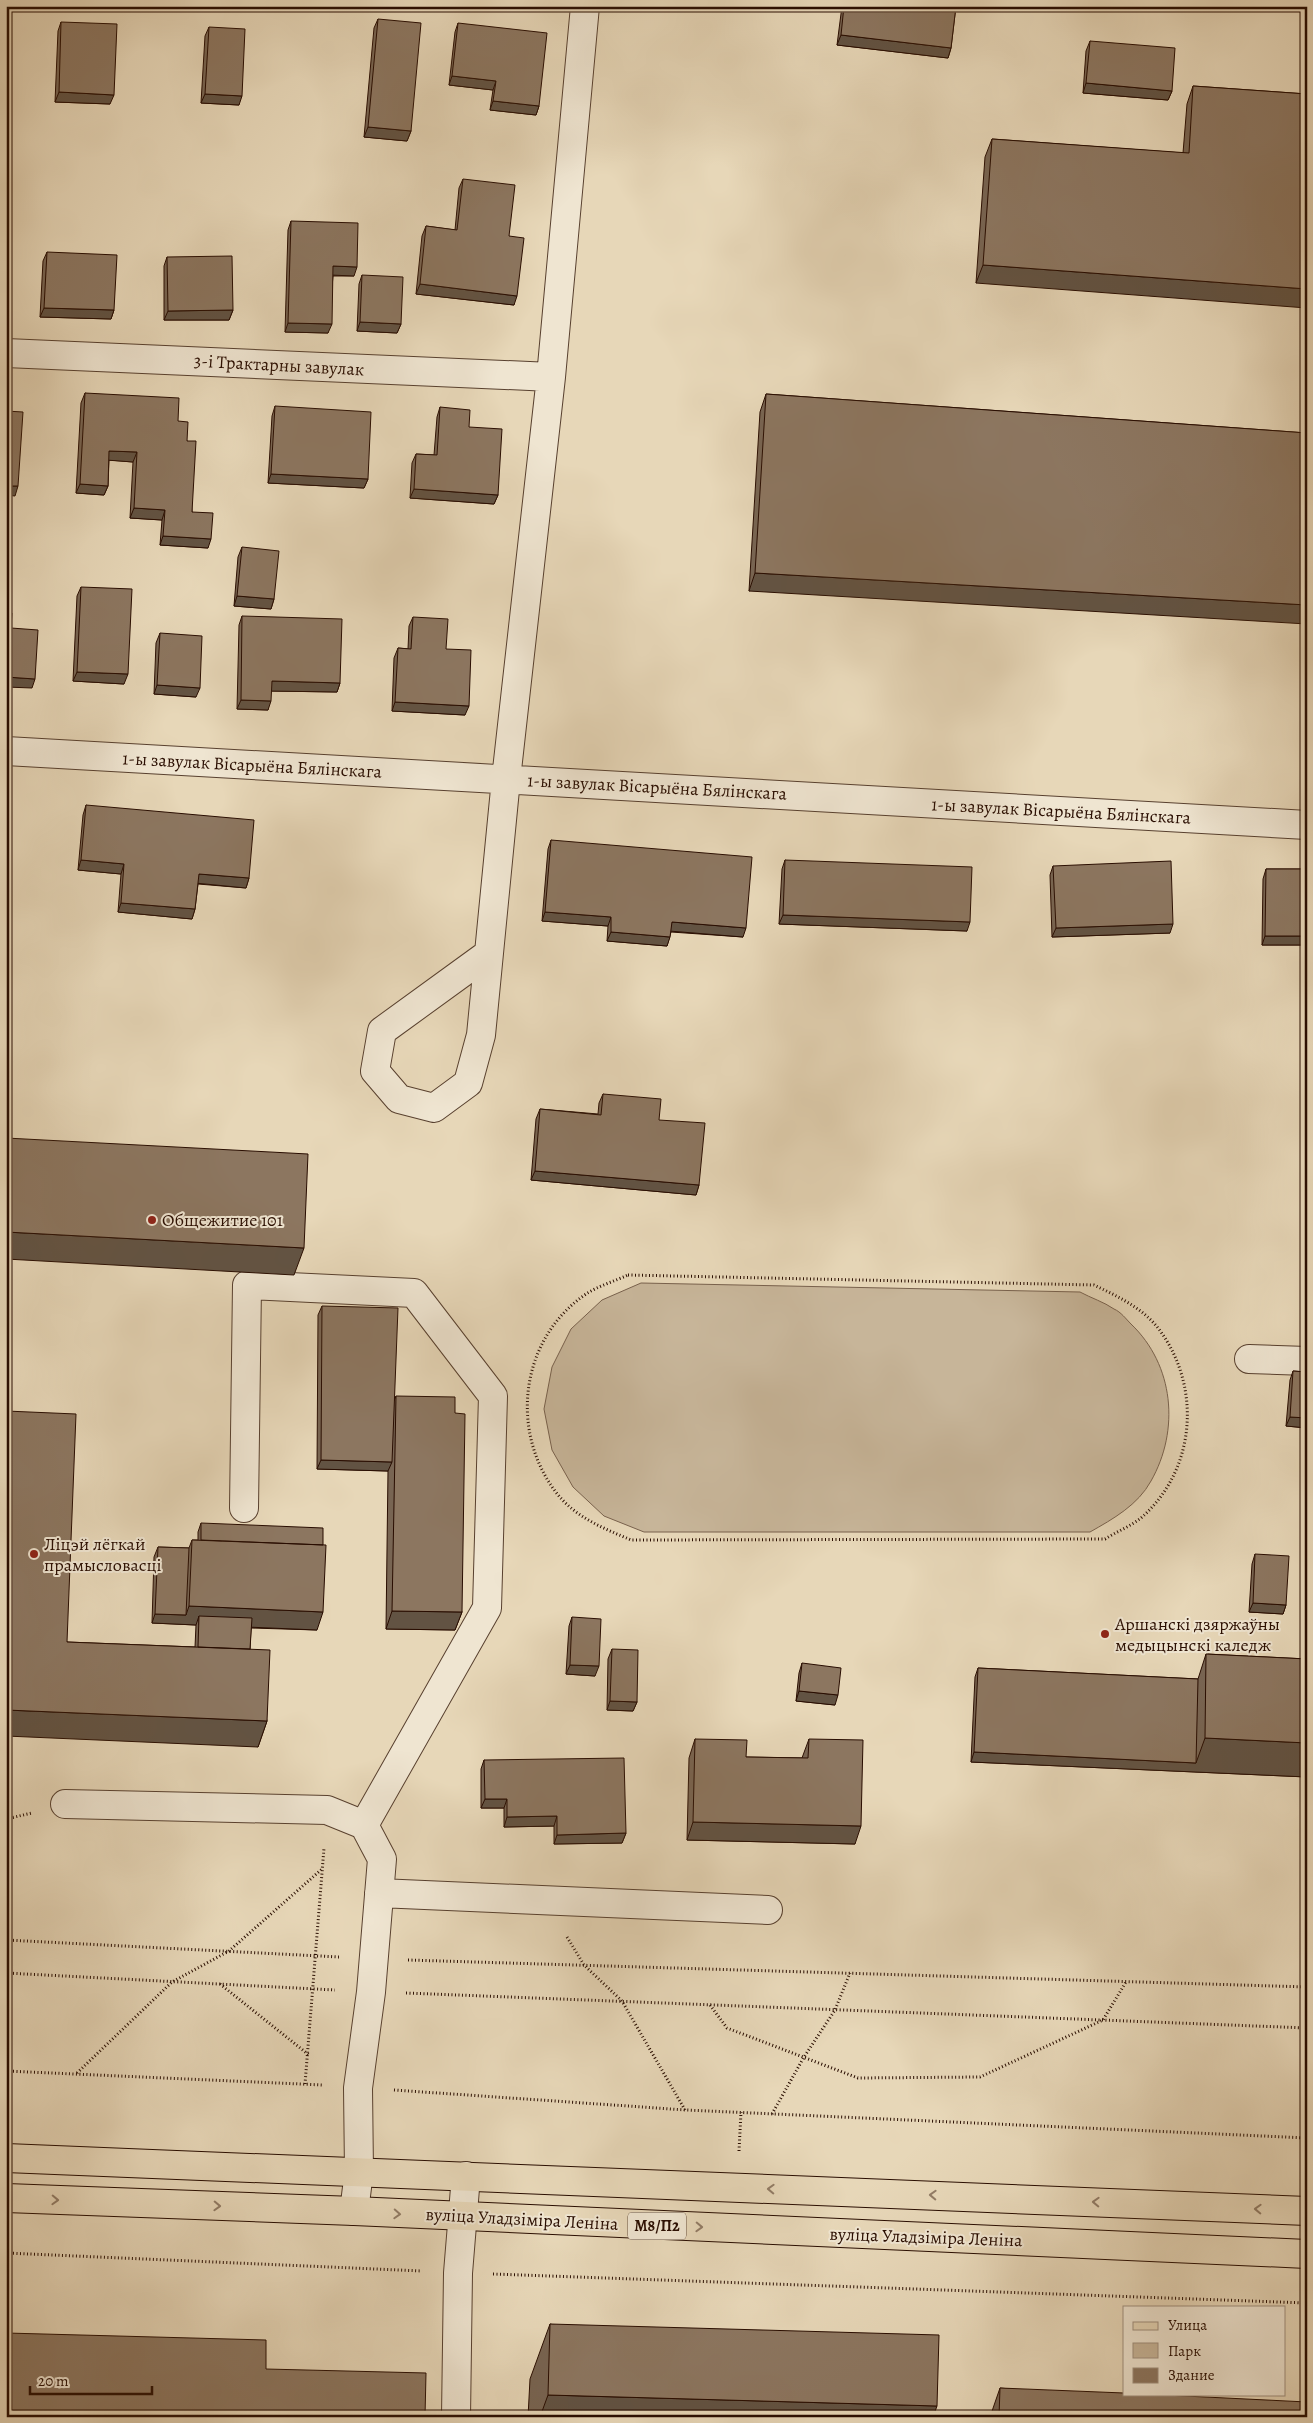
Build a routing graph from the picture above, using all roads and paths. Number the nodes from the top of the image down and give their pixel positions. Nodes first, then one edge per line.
1 (586, 6) edge
2 (6, 353) edge
3 (551, 377) junction
4 (6, 751) edge
5 (506, 779) junction
6 (1307, 825) edge
7 (488, 954) junction
8 (1249, 1359) dead end
9 (1307, 1361) edge
10 (244, 1508) dead end
11 (1105, 1539) joint
12 (65, 1804) dead end
13 (327, 1810) junction
14 (364, 1825) junction
15 (322, 1869) junction
16 (379, 1893) junction
17 (546, 1900) junction
18 (768, 1910) dead end
19 (6, 1940) edge
20 (228, 1951) junction
21 (316, 1956) junction
22 (374, 1958) junction
23 (584, 1965) junction
24 (6, 1973) edge
25 (850, 1973) junction
26 (172, 1982) junction
27 (1126, 1982) junction
28 (219, 1984) junction
29 (1307, 1987) edge
30 (314, 1988) junction
31 (371, 1992) junction
32 (622, 2002) junction
33 (710, 2005) junction
34 (835, 2010) junction
35 (1103, 2020) junction
36 (1307, 2028) edge
37 (309, 2056) junction
38 (804, 2057) junction
39 (6, 2071) edge
40 (77, 2073) junction
41 (306, 2084) junction
42 (358, 2088) junction
43 (686, 2110) junction
44 (772, 2114) junction
45 (1307, 2138) edge
46 (6, 2158) edge
47 (359, 2172) junction
48 (466, 2176) junction
49 (6, 2198) edge
50 (354, 2211) junction
51 (1307, 2211) edge
52 (464, 2217) junction
53 (6, 2253) edge
54 (1307, 2254) edge
55 (458, 2273) junction
56 (1307, 2303) edge
57 (456, 2417) edge

1 - 3 street
2 - 3 street, 3-і Трактарны завулак
3 - 5 street
4 - 5 street, 1-ы завулак Вісарыёна Бялінскага
5 - 6 street, 1-ы завулак Вісарыёна Бялінскага
5 - 7 street
7 - 7 street
8 - 9 street
10 - 14 street
11 - 11 path
12 - 13 street
13 - 14 street
13 - 15 path
14 - 16 street
15 - 20 path
15 - 21 path
16 - 17 street
16 - 22 street
17 - 18 street
17 - 23 path
19 - 20 path
20 - 21 path
20 - 26 path
21 - 22 path
21 - 30 path
22 - 23 path
22 - 31 street
23 - 25 path
23 - 32 path
24 - 26 path
25 - 27 path
25 - 34 path
26 - 28 path
26 - 40 path
27 - 29 path
27 - 35 path
28 - 30 path
28 - 37 path
30 - 31 path
30 - 37 path
31 - 32 path
31 - 42 street
32 - 33 path
32 - 43 path
33 - 34 path
33 - 38 path
34 - 35 path
34 - 38 path
35 - 36 path
35 - 38 path
37 - 41 path
38 - 44 path
39 - 40 path
40 - 41 path
41 - 42 path
42 - 43 path
42 - 47 street
43 - 44 path
44 - 45 path
46 - 47 main road
47 - 48 main road
47 - 50 street
51 -> 48 main road
48 - 52 street
49 -> 50 main road, вуліца Уладзіміра Леніна / М8/П2
50 -> 52 main road, вуліца Уладзіміра Леніна / М8/П2
52 -> 54 main road, вуліца Уладзіміра Леніна / М8/П2
52 - 55 street
53 - 55 path
55 - 56 path
55 - 57 street

